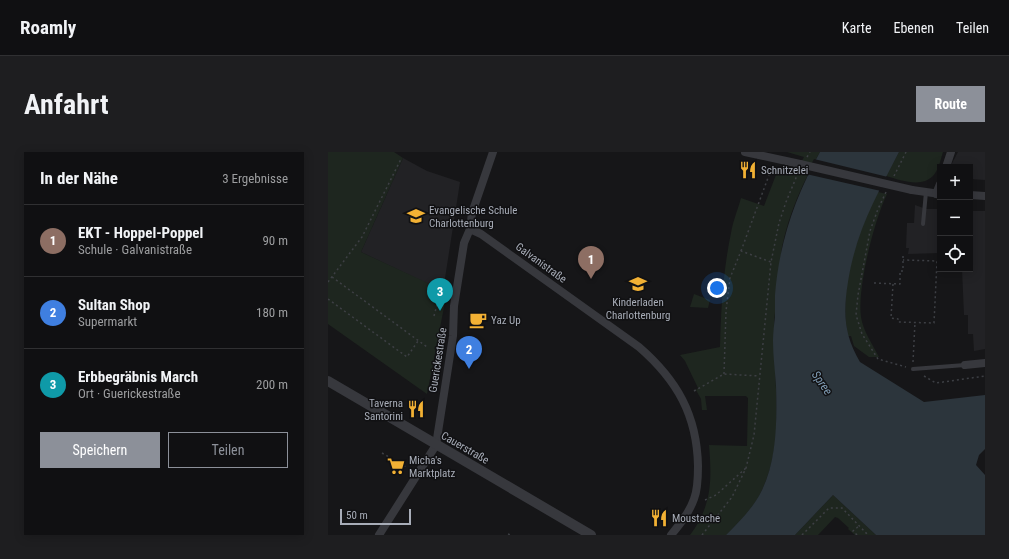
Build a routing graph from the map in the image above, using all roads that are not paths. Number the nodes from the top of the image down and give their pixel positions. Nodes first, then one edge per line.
1 (493, 152) edge
2 (745, 152) edge
3 (951, 152) edge
4 (774, 159) edge
5 (947, 164) edge
6 (926, 192) junction
7 (937, 194) edge
8 (973, 196) edge
9 (985, 196) edge
10 (923, 224) dead end
11 (470, 229) junction
12 (985, 363) edge
13 (965, 365) joint
14 (913, 369) road end
15 (328, 381) edge
16 (436, 445) junction
17 (379, 535) edge
18 (591, 535) edge
19 (671, 535) edge

1 - 11 street, Guerickestraße
2 - 4 street
3 - 5 street
4 - 6 street, bridge
6 - 7 street
6 - 10 lane
8 - 9 street
11 - 16 street, Guerickestraße
11 - 19 street, Galvanistraße
12 - 13 street
13 - 14 lane
15 - 16 street, Cauerstraße
16 - 17 street, Guerickestraße
16 - 18 street, Cauerstraße

